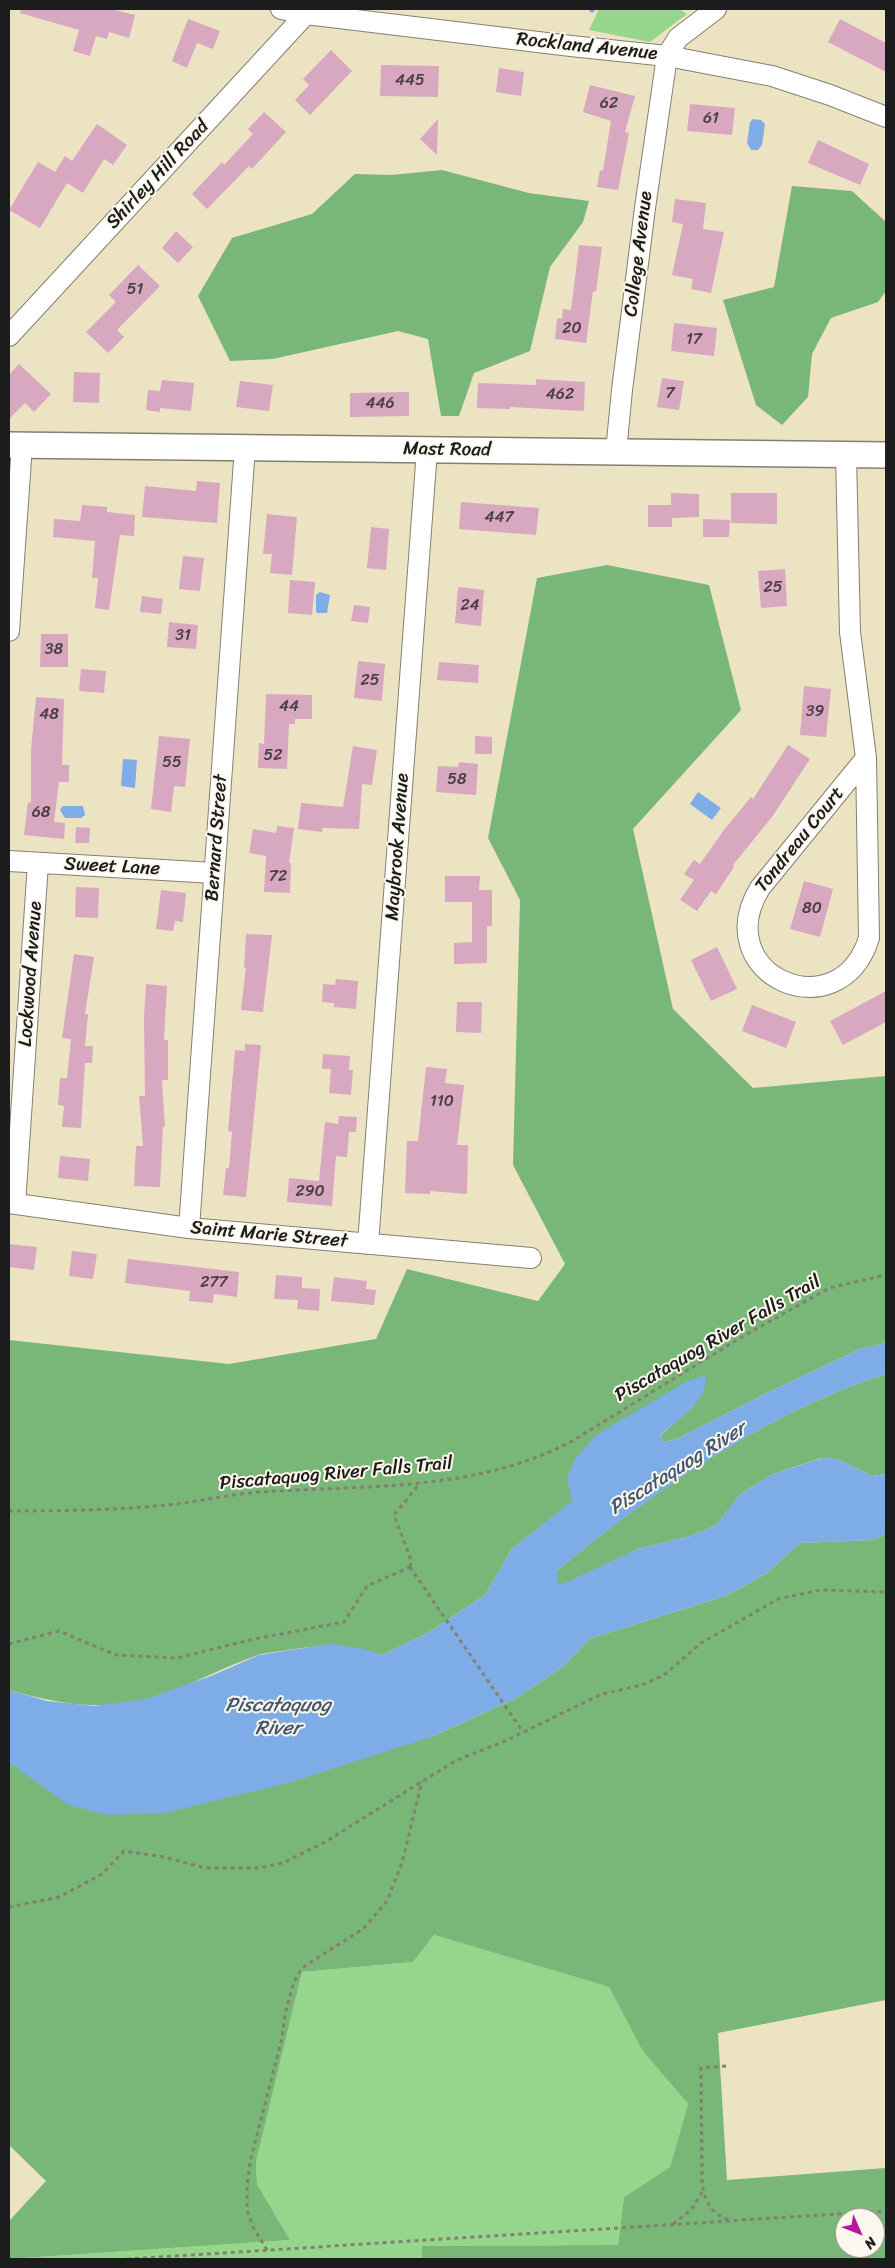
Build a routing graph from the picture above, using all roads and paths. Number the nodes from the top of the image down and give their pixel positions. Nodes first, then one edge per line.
1 (281, 9) edge
2 (716, 9) edge
3 (306, 14) junction
4 (667, 56) junction
5 (886, 117) edge
6 (9, 336) edge
7 (15, 445) edge
8 (245, 447) junction
9 (428, 450) junction
10 (616, 452) junction
11 (846, 455) junction
12 (886, 455) edge
13 (9, 630) edge
14 (866, 758) junction
15 (9, 861) edge
16 (38, 863) junction
17 (214, 873) junction
18 (12, 1204) edge
19 (189, 1228) junction
20 (368, 1244) junction
21 (531, 1258) dead end
22 (886, 1275) edge
23 (420, 1483) junction
24 (9, 1511) edge
25 (410, 1567) junction
26 (886, 1592) edge
27 (9, 1644) edge
28 (523, 1732) junction
29 (422, 1781) junction
30 (9, 1906) edge
31 (726, 2066) dead end
32 (702, 2189) junction
33 (886, 2211) edge
34 (731, 2221) junction
35 (671, 2225) junction
36 (267, 2250) junction
37 (127, 2259) edge

1 - 3 street, Rockland Avenue
2 - 4 street
3 - 4 street, Rockland Avenue
3 - 6 street, Shirley Hill Road
4 - 5 street, Rockland Avenue
4 - 10 street, College Avenue
7 - 8 main road, Mast Road
7 - 13 street
8 - 9 main road, Mast Road
8 - 17 street, Bernard Street
9 - 10 main road, Mast Road
9 - 20 street, Maybrook Avenue
10 - 11 main road, Mast Road
11 - 12 main road, Mast Road
11 - 14 street, Tondreau Court
14 - 14 street, Tondreau Court
15 - 16 street, Sweet Lane
16 - 17 street, Sweet Lane
16 - 18 street, Lockwood Avenue
17 - 19 street, Bernard Street
18 - 19 street, Saint Marie Street
19 - 20 street, Saint Marie Street
20 - 21 street, Saint Marie Street
22 - 23 path, Piscataquog River Falls Trail
23 - 24 path, Piscataquog River Falls Trail
23 - 25 path
25 - 27 path
25 - 28 path
26 - 28 path
28 - 29 path
29 - 30 path
29 - 36 path
31 - 32 path
32 - 34 path
32 - 35 path
33 - 34 path
34 - 35 path
35 - 36 path
36 - 37 path

